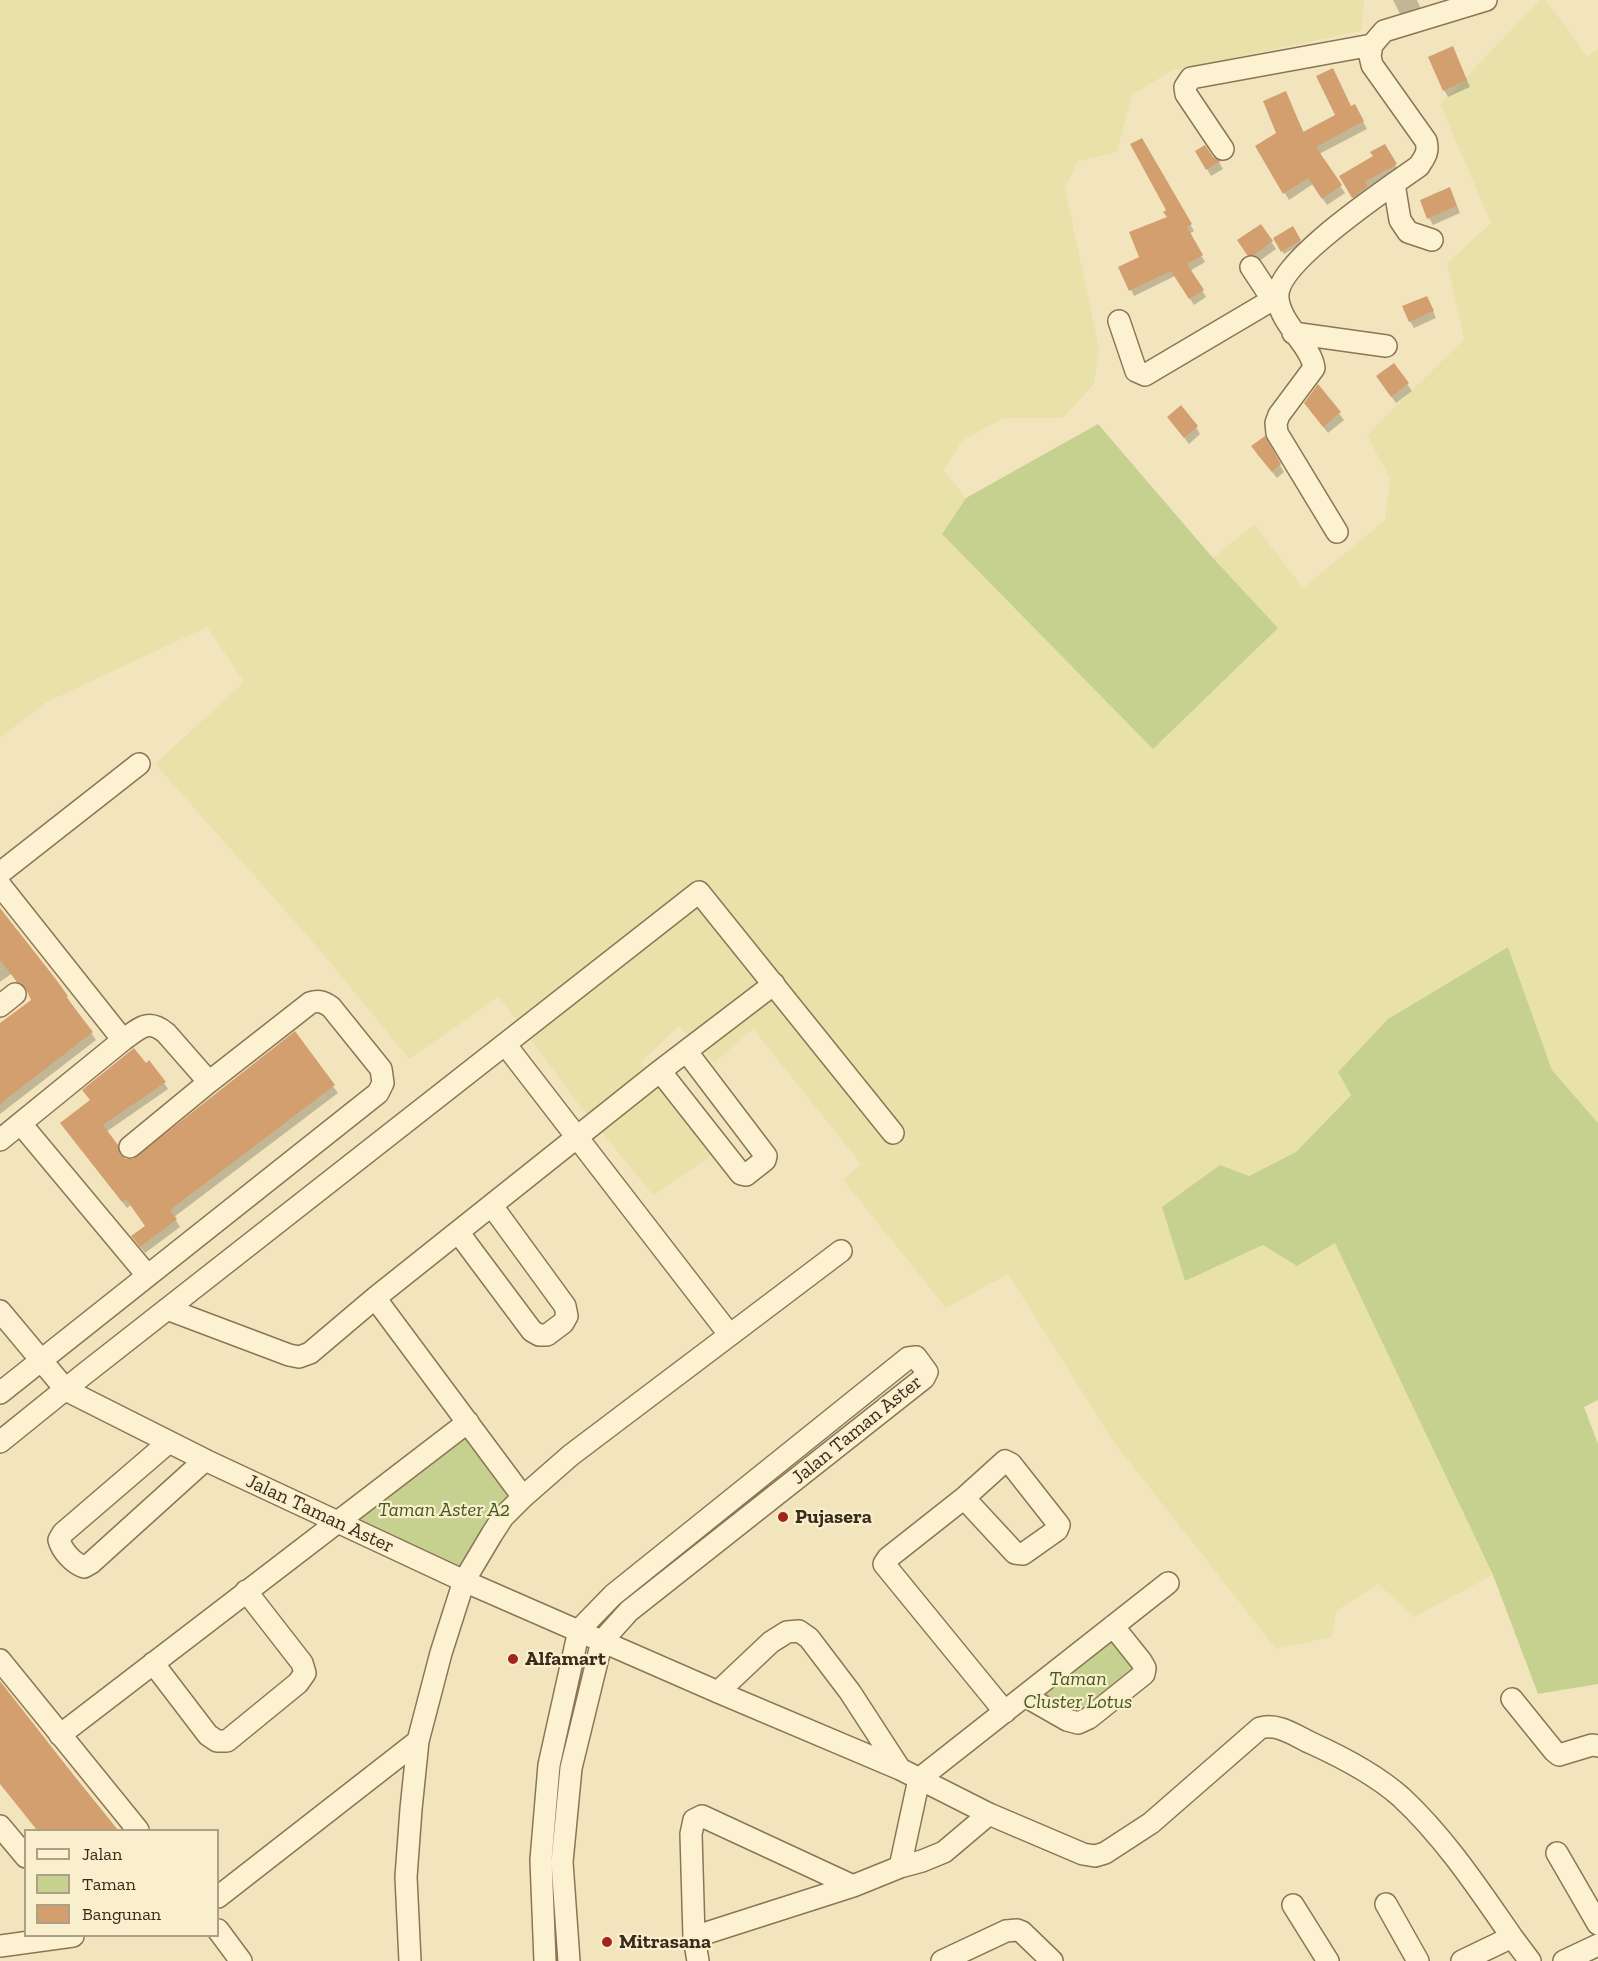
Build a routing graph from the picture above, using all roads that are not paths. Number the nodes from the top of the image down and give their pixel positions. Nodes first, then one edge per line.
1 (1486, 0) edge
2 (1372, 45) junction
3 (1223, 149) dead end
4 (1394, 184) junction
5 (1432, 240) dead end
6 (1251, 267) dead end
7 (1274, 298) junction
8 (1119, 321) dead end
9 (1293, 333) junction
10 (1386, 346) dead end
11 (1337, 532) dead end
12 (139, 764) dead end
13 (0, 873) edge
14 (0, 885) edge
15 (774, 984) junction
16 (123, 1040) junction
17 (505, 1044) junction
18 (687, 1052) junction
19 (660, 1071) junction
20 (209, 1082) junction
21 (21, 1124) junction
22 (893, 1133) dead end
23 (577, 1138) junction
24 (0, 1140) edge
25 (130, 1147) dead end
26 (492, 1206) junction
27 (458, 1232) junction
28 (841, 1251) dead end
29 (147, 1275) junction
30 (375, 1298) junction
31 (167, 1309) junction
32 (0, 1311) edge
33 (729, 1334) junction
34 (41, 1361) junction
35 (66, 1390) junction
36 (0, 1393) edge
37 (468, 1422) junction
38 (0, 1442) edge
39 (169, 1442) junction
40 (205, 1460) junction
41 (523, 1497) junction
42 (964, 1498) junction
43 (336, 1522) junction
44 (464, 1581) junction
45 (1167, 1583) dead end
46 (246, 1591) junction
47 (1113, 1626) junction
48 (579, 1630) junction
49 (602, 1641) junction
50 (0, 1660) edge
51 (153, 1663) junction
52 (718, 1692) junction
53 (1025, 1696) junction
54 (1512, 1699) dead end
55 (1005, 1712) junction
56 (60, 1735) junction
57 (418, 1741) junction
58 (1598, 1746) edge
59 (900, 1769) junction
60 (919, 1779) junction
61 (989, 1814) junction
62 (0, 1826) edge
63 (137, 1829) edge
64 (1557, 1854) dead end
65 (24, 1855) edge
66 (900, 1867) junction
67 (853, 1886) junction
68 (219, 1896) edge
69 (1386, 1904) dead end
70 (1293, 1905) dead end
71 (1598, 1924) edge
72 (219, 1930) edge
73 (60, 1937) edge
74 (694, 1937) junction
75 (1512, 1937) junction
76 (1598, 1945) edge
77 (0, 1946) edge
78 (241, 1961) edge
79 (410, 1961) edge
80 (545, 1961) edge
81 (568, 1961) edge
82 (698, 1961) edge
83 (942, 1961) edge
84 (1052, 1961) edge
85 (1328, 1961) edge
86 (1419, 1961) edge
87 (1462, 1961) edge
88 (1530, 1961) edge
89 (1564, 1961) edge

1 - 2 street
2 - 3 street
2 - 4 street
4 - 5 street
4 - 7 street
6 - 7 street
7 - 8 street
7 - 9 street
9 - 10 street
9 - 11 street
12 - 13 street
14 - 16 street
15 - 17 street
15 - 18 street
15 - 22 street
16 - 20 street
16 - 21 street
17 - 23 street
17 - 31 street
18 - 19 street
18 - 19 street
19 - 23 street
20 - 25 street
20 - 29 street
21 - 24 street
21 - 29 street
23 - 26 street
23 - 33 street
26 - 27 street
26 - 27 street
27 - 30 street
28 - 33 street
29 - 34 street
30 - 31 street
30 - 37 street
31 - 35 street
32 - 34 street
33 - 41 street
34 - 35 street
34 - 36 street
35 - 38 street
35 - 39 street, Jalan Taman Aster
37 - 41 street
37 - 43 street
39 - 40 street, Jalan Taman Aster
39 - 40 street
40 - 43 street, Jalan Taman Aster
41 - 44 street
42 - 42 street
42 - 55 street
43 - 44 street, Jalan Taman Aster
43 - 46 street
44 - 48 street, Jalan Taman Aster
44 - 57 street
45 - 47 street
46 - 51 street
46 - 51 street
47 - 53 street
47 - 53 street
48 - 49 street, Jalan Taman Aster
48 - 49 street, Jalan Taman Aster
48 - 80 street
49 - 52 street, Jalan Taman Aster
49 - 81 street, Jalan Taman Aster
50 - 56 street
51 - 56 street
52 - 59 street, Jalan Taman Aster
52 - 59 street
53 - 55 street
54 - 58 street
55 - 60 street
56 - 63 street
57 - 68 street
57 - 79 street
59 - 60 street, Jalan Taman Aster
60 - 61 street, Jalan Taman Aster
60 - 66 street
61 - 66 street
61 - 75 street, Jalan Taman Aster
62 - 65 street
64 - 71 street
66 - 67 street
67 - 74 street
67 - 74 street
69 - 86 street
70 - 85 street
72 - 78 street
73 - 77 street
74 - 82 street
75 - 87 street
75 - 88 street
76 - 89 street
83 - 84 street

